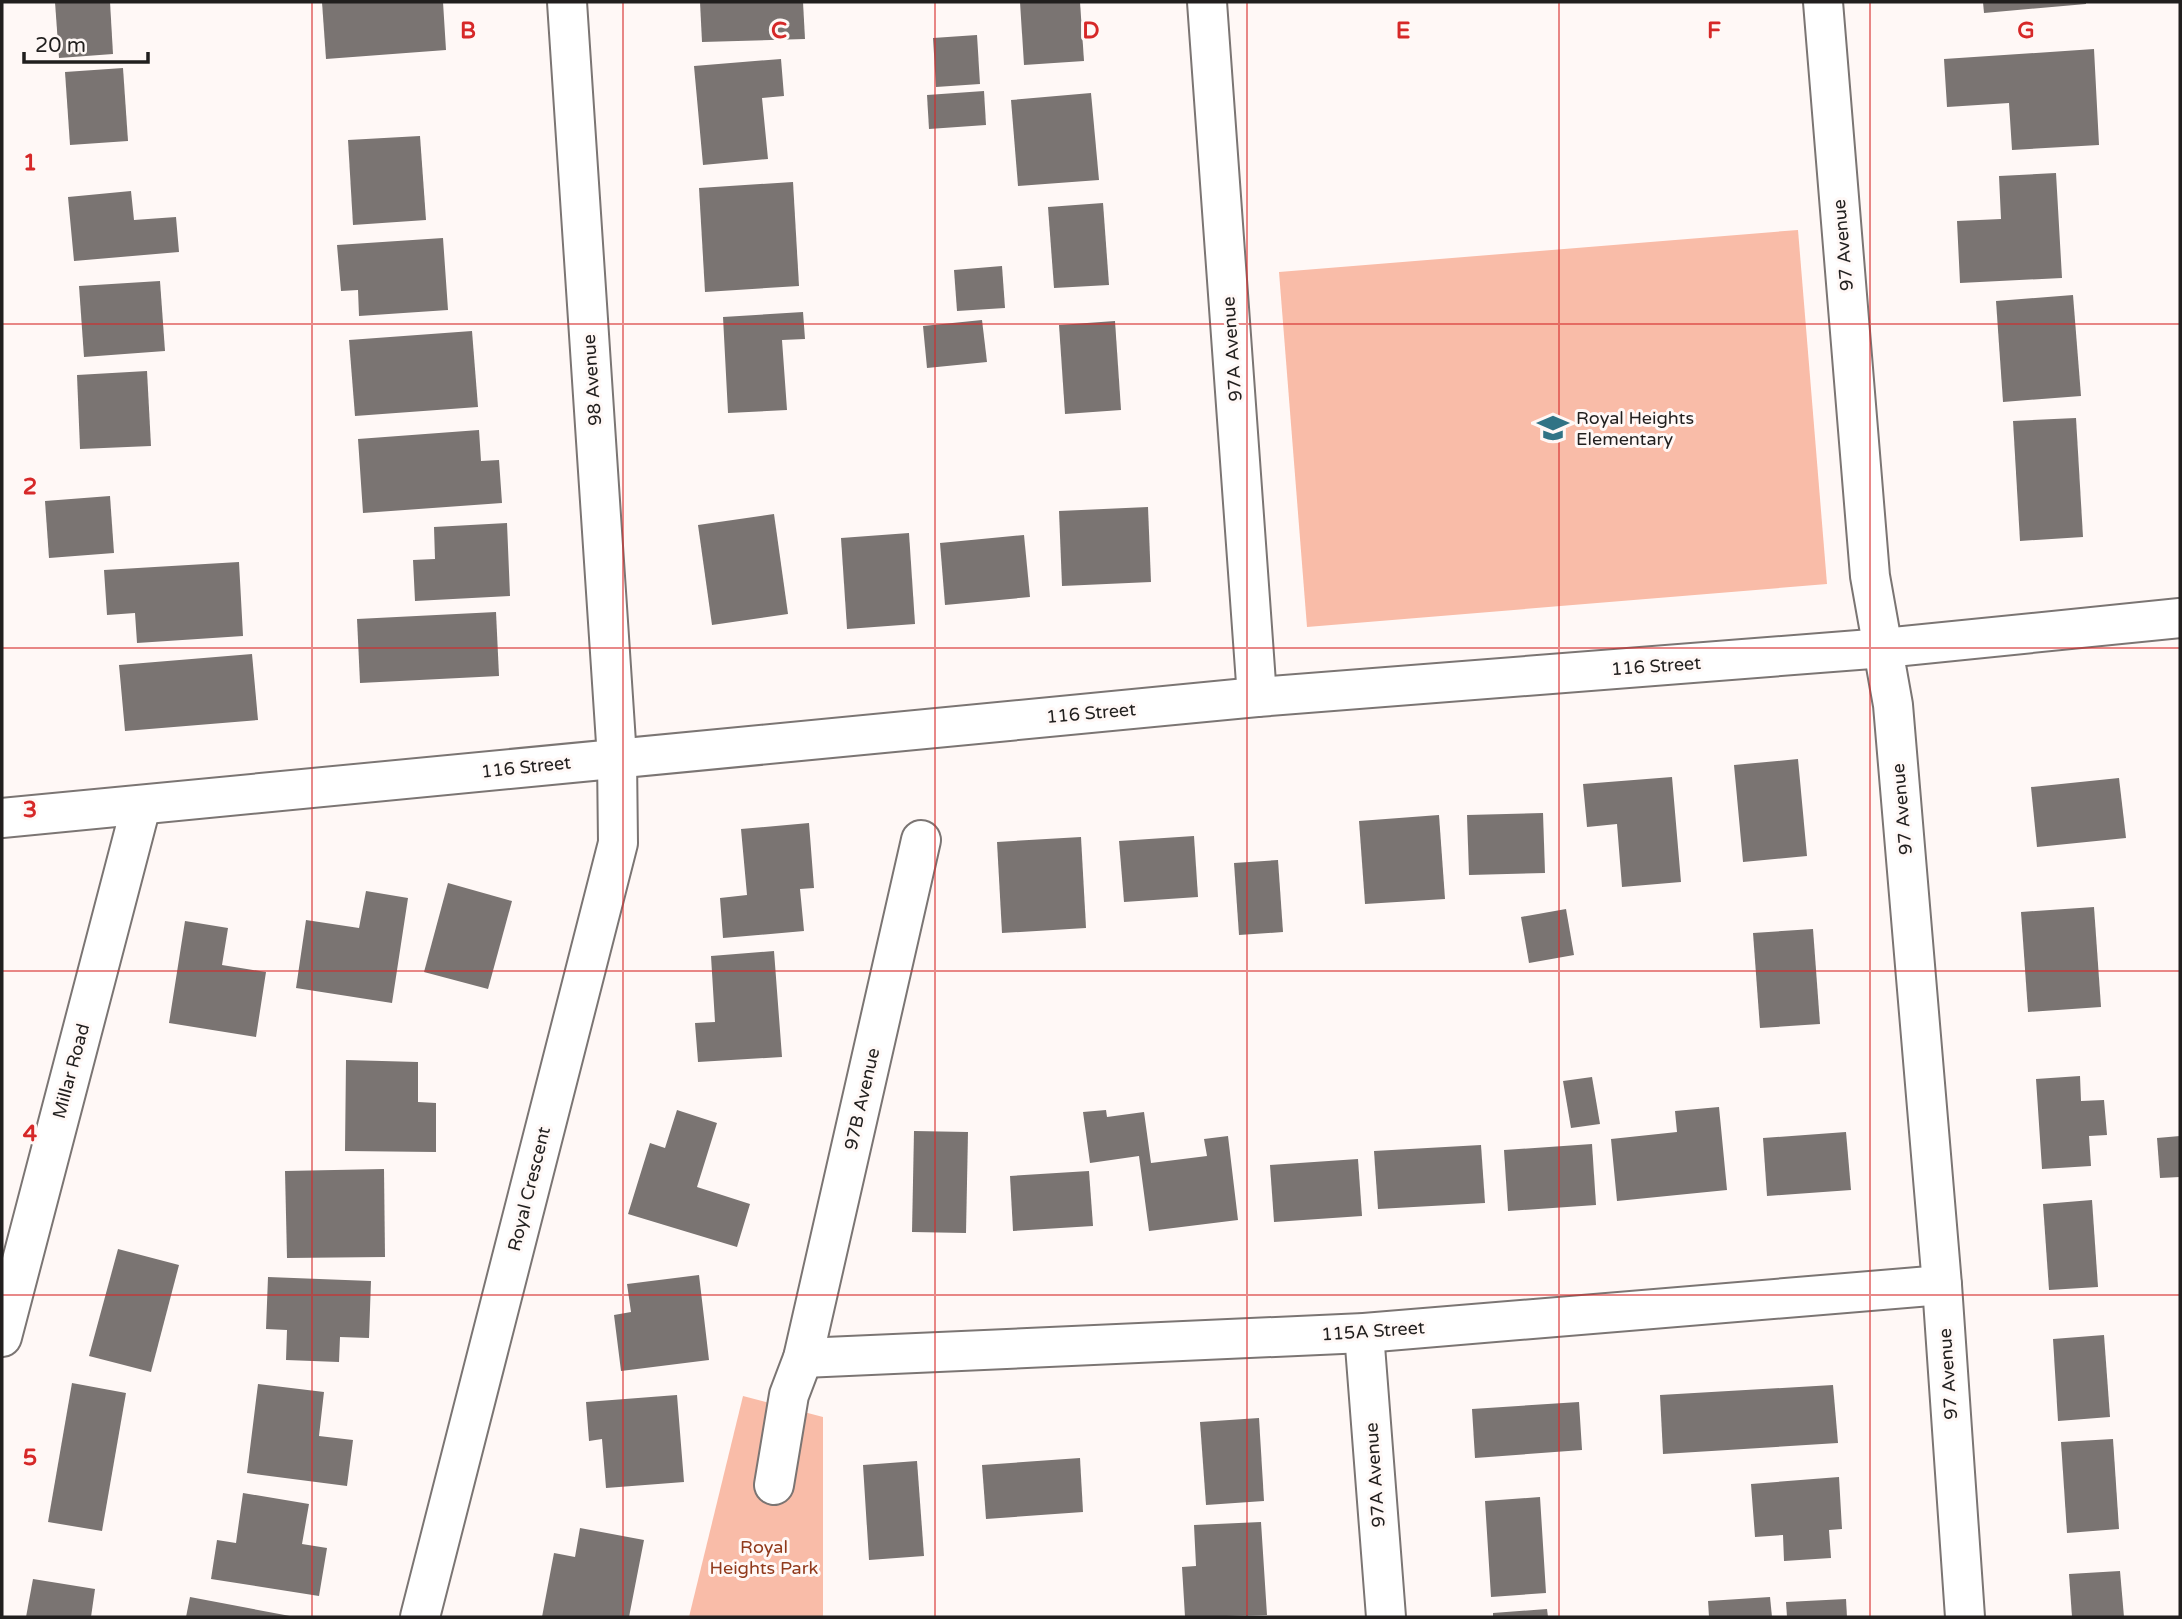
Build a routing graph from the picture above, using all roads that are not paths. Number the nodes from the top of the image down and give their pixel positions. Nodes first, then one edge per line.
1 (567, 2) edge
2 (1207, 2) edge
3 (1824, 2) edge
4 (2180, 618) edge
5 (1884, 648) junction
6 (1257, 696) junction
7 (617, 758) junction
8 (141, 806) junction
9 (2, 818) edge
10 (921, 840) dead end
11 (1941, 1285) junction
12 (1364, 1333) junction
13 (2, 1337) edge
14 (803, 1358) junction
15 (774, 1485) dead end
16 (420, 1617) edge
17 (1386, 1617) edge
18 (1965, 1617) edge

1 - 7 street, 98 Avenue
2 - 6 street, 97A Avenue
3 - 5 street, 97 Avenue
4 - 5 street, 116 Street
5 - 6 street, 116 Street
5 - 11 street, 97 Avenue
6 - 7 street, 116 Street
7 - 8 street, 116 Street
7 - 16 street, Royal Crescent
8 - 9 street, 116 Street
8 - 13 street, Millar Road
10 - 14 street, 97B Avenue
11 - 12 street, 115A Street
11 - 18 street, 97 Avenue
12 - 14 street, 115A Street
12 - 17 street, 97A Avenue
14 - 15 street, 97B Avenue

